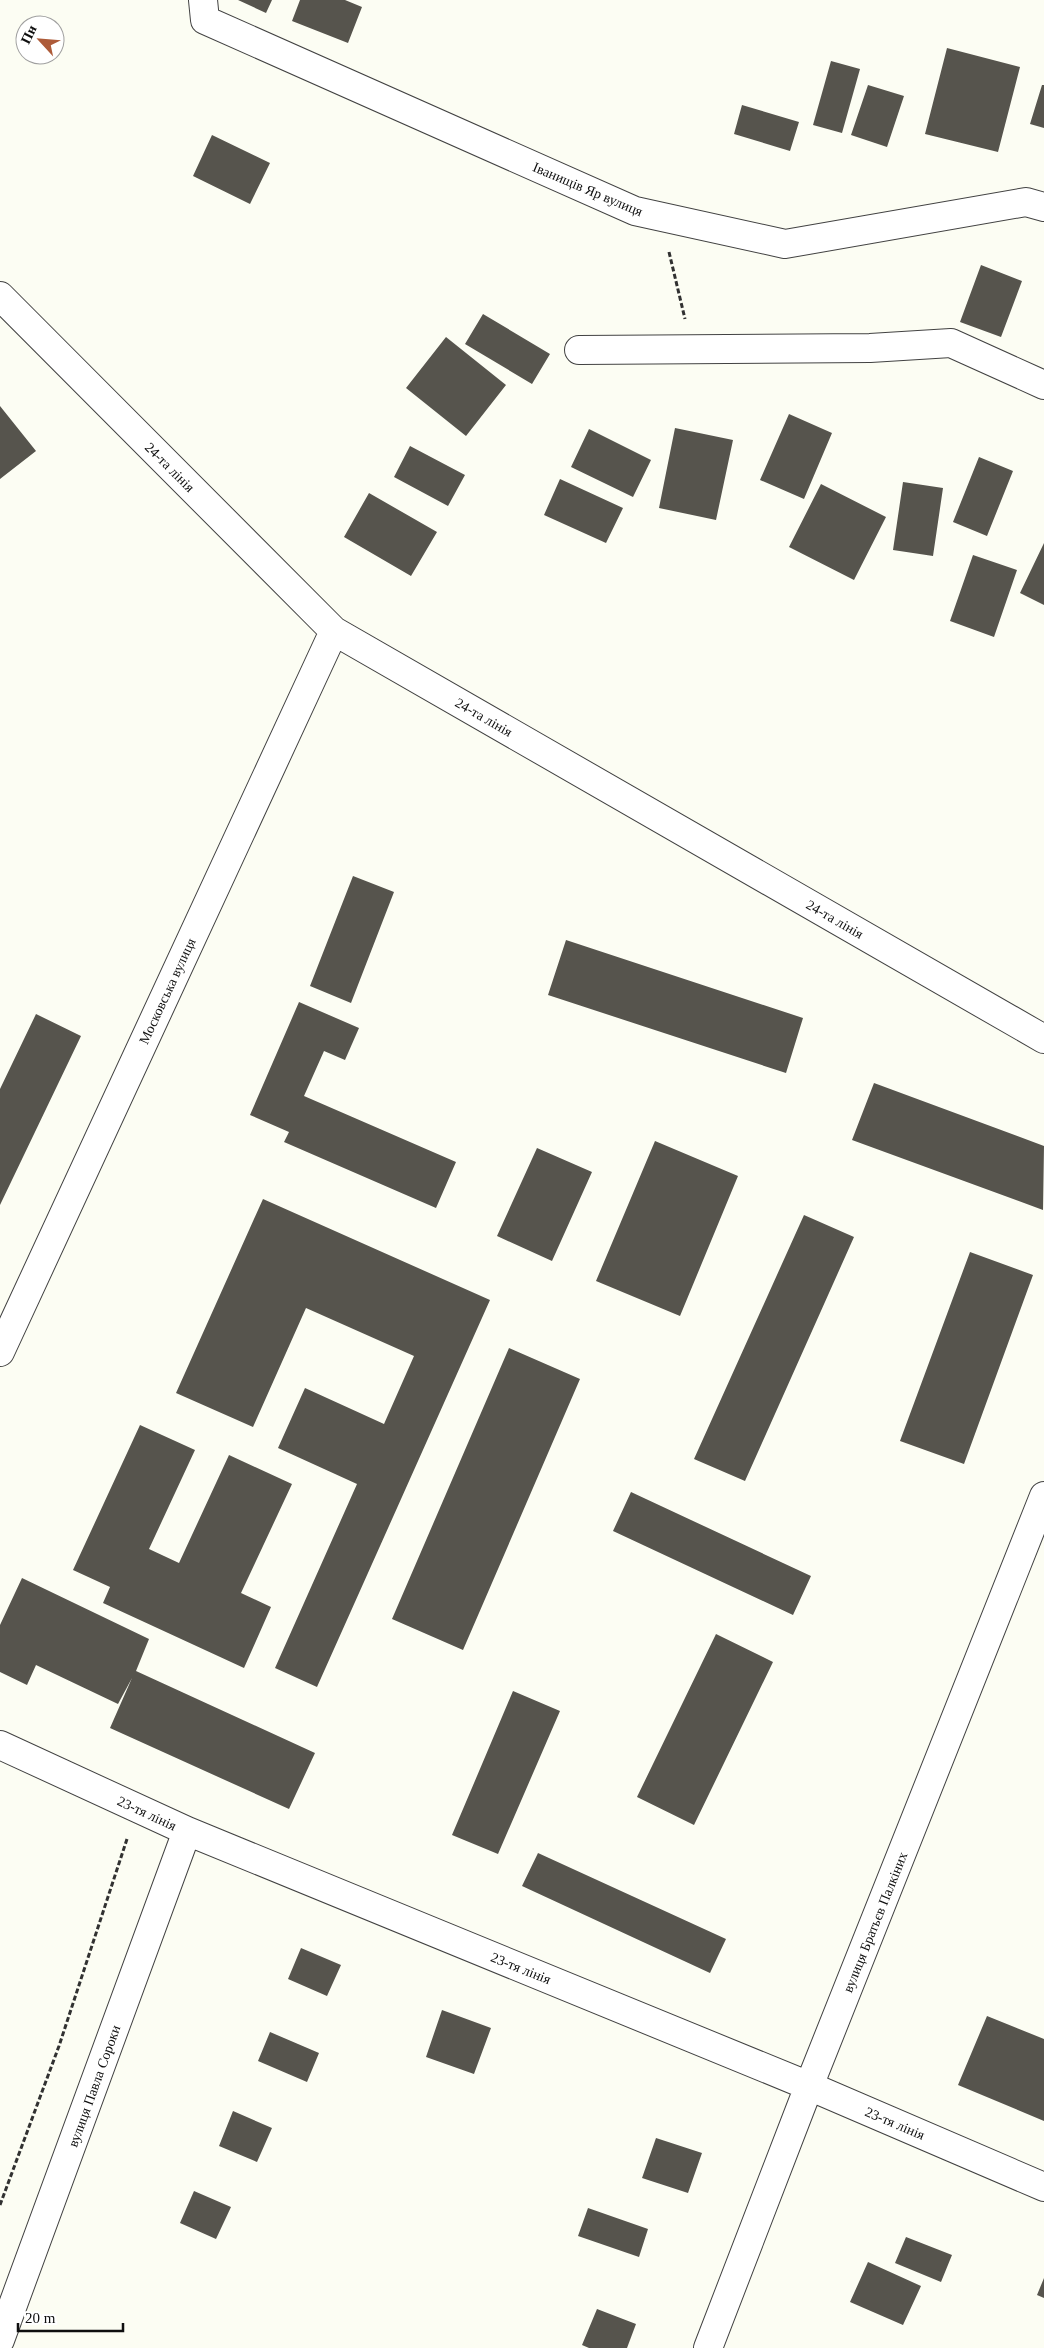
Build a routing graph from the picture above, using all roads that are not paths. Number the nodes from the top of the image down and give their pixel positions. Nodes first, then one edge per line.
1 (203, 0) edge
2 (1044, 207) edge
3 (0, 296) edge
4 (579, 350) dead end
5 (1044, 385) edge
6 (334, 631) junction
7 (1044, 1039) edge
8 (0, 1352) edge
9 (1044, 1496) edge
10 (0, 1745) edge
11 (187, 1832) junction
12 (809, 2086) junction
13 (1044, 2187) edge
14 (0, 2340) edge
15 (708, 2348) edge

1 - 2 street, Іванищів Яр вулиця
3 - 6 street, 24-та лінія
4 - 5 street
6 - 7 street, 24-та лінія
6 - 8 street, Московська вулиця
9 - 12 street, вулиця Братьєв Палкіних
10 - 11 street, 23-тя лінія
11 - 12 street, 23-тя лінія
11 - 14 street, вулиця Павла Сороки
12 - 13 street, 23-тя лінія
12 - 15 street, вулиця Братьєв Палкіних

